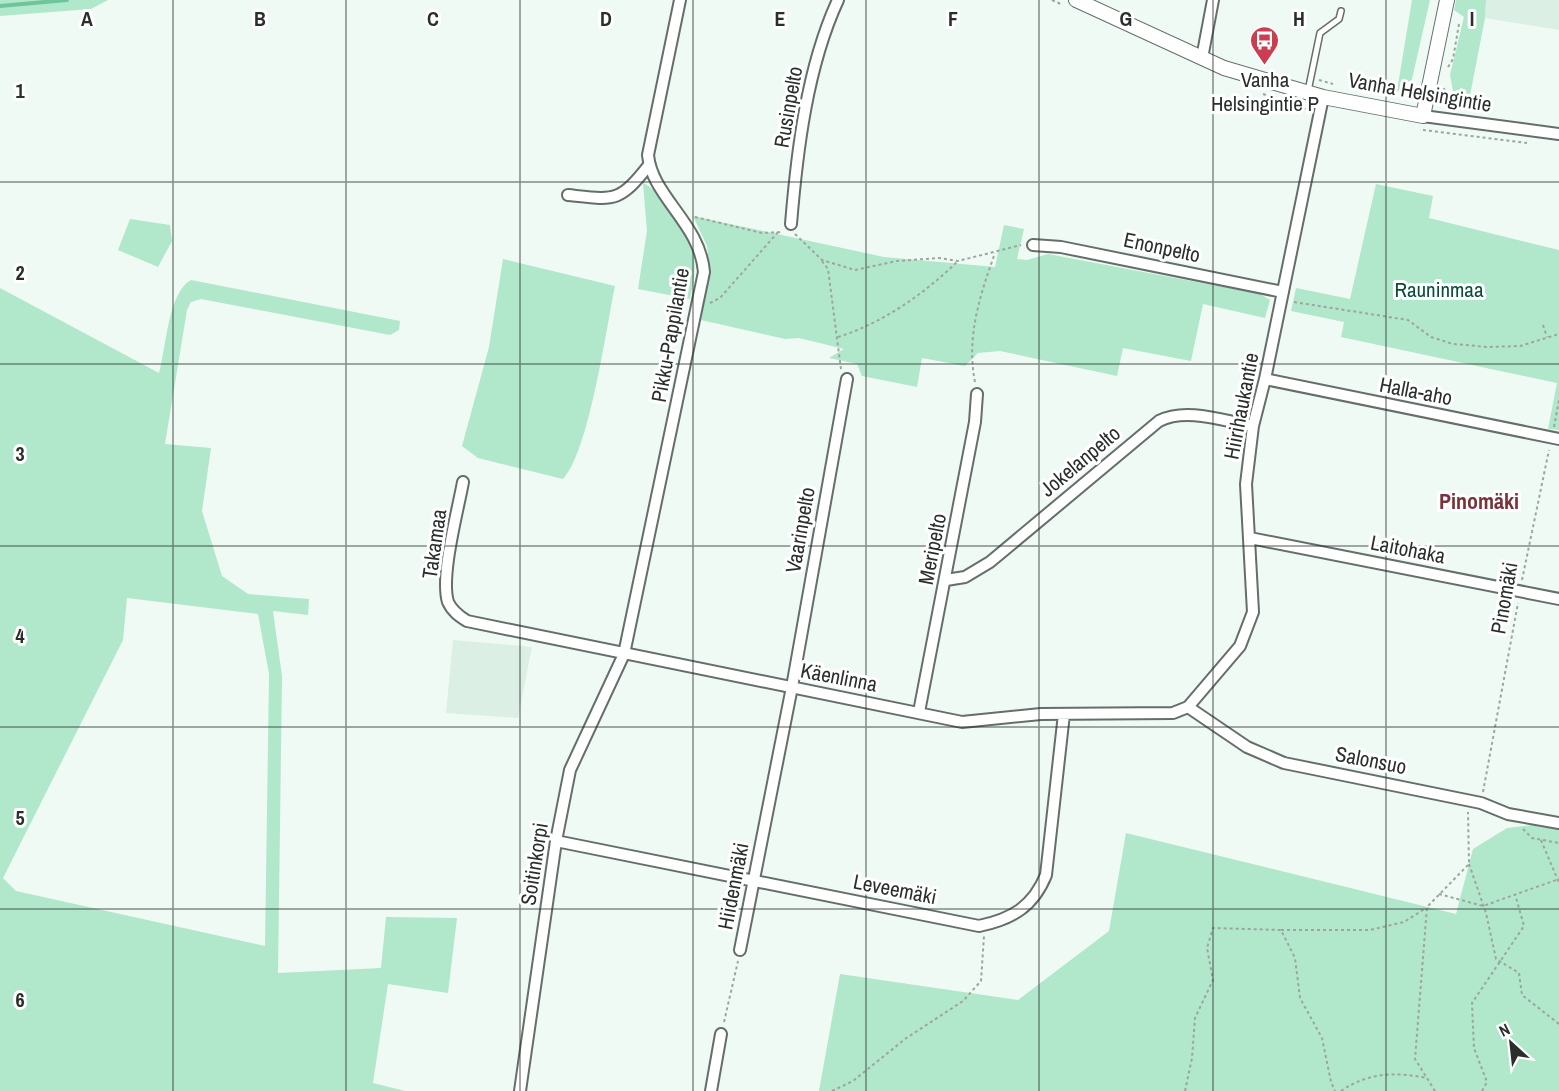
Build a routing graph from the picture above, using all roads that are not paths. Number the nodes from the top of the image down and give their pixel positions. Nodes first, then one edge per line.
1 (680, 0) edge
2 (838, 0) edge
3 (1076, 0) edge
4 (1214, 0) edge
5 (1447, 0) edge
6 (1341, 11) dead end
7 (1202, 58) junction
8 (1307, 93) junction
9 (1323, 97) junction
10 (1423, 116) junction
11 (1559, 134) edge
12 (649, 165) junction
13 (568, 195) dead end
14 (791, 224) road end
15 (1033, 244) road end
16 (1282, 296) junction
17 (847, 379) road end
18 (1265, 379) junction
19 (977, 394) road end
20 (1253, 426) junction
21 (1555, 438) edge
22 (464, 482) dead end
23 (1250, 538) junction
24 (946, 580) junction
25 (1559, 599) edge
26 (484, 626) joint
27 (624, 654) junction
28 (792, 687) junction
29 (1188, 707) junction
30 (919, 712) junction
31 (1064, 714) junction
32 (1559, 823) edge
33 (556, 841) junction
34 (754, 880) junction
35 (740, 950) road end
36 (721, 1034) road end
37 (520, 1091) edge
38 (711, 1091) edge

1 - 12 street
2 - 14 street, Rusinpelto
3 - 7 street, Vanha Helsingintie
4 - 7 street
5 - 10 street
6 - 8 lane
7 - 8 street, Vanha Helsingintie
8 - 9 street, Vanha Helsingintie
9 - 10 street, Vanha Helsingintie
9 - 16 street, Hiirihaukantie
10 - 11 street, Vanha Helsingintie
12 - 13 street
12 - 27 street, Pikku-Pappilantie
15 - 16 street, Enonpelto
16 - 18 street, Hiirihaukantie
17 - 28 street, Vaarinpelto
18 - 20 street, Hiirihaukantie
18 - 21 street, Halla-aho
19 - 24 street, Meripelto
20 - 23 street, Hiirihaukantie
20 - 24 street, Jokelanpelto
22 - 26 street, Takamaa
23 - 25 street, Laitohaka
23 - 29 street, Hiirihaukantie
24 - 30 street, Meripelto
26 - 27 street, Käenlinna
27 - 28 street, Käenlinna
27 - 33 street, Soitinkorpi
28 - 30 street, Käenlinna
28 - 34 street, Hiidenmäki
29 - 31 street, Käenlinna
29 - 32 street, Salonsuo
30 - 31 street, Käenlinna
31 - 34 street, Leveemäki
33 - 34 street, Leveemäki
33 - 37 street, Soitinkorpi
34 - 35 street, Hiidenmäki
36 - 38 street

